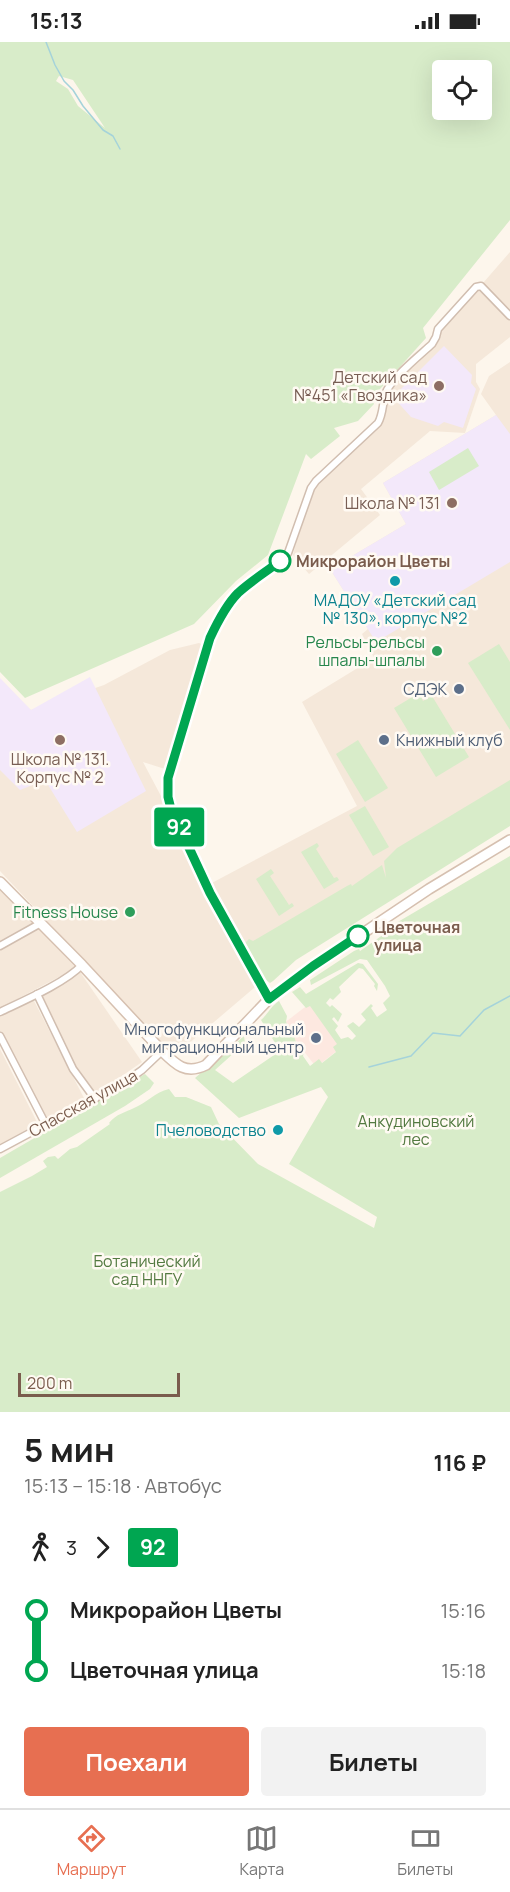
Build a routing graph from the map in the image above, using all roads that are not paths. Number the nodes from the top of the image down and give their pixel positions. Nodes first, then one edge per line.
1 (510, 316) edge
2 (510, 840) edge
3 (0, 882) edge
4 (41, 923) junction
5 (0, 946) edge
6 (82, 965) junction
7 (37, 994) junction
8 (269, 999) junction
9 (0, 1012) edge
10 (0, 1036) edge
11 (162, 1051) junction
12 (95, 1099) junction
13 (46, 1125) junction
14 (0, 1149) edge

1 - 8 street
2 - 8 main road
3 - 4 main road
4 - 5 street
4 - 6 main road
6 - 7 street
6 - 11 main road
7 - 9 street
7 - 12 street
8 - 11 main road
10 - 13 street
11 - 12 street, Спасская улица
12 - 13 street, Спасская улица
13 - 14 street, Спасская улица

